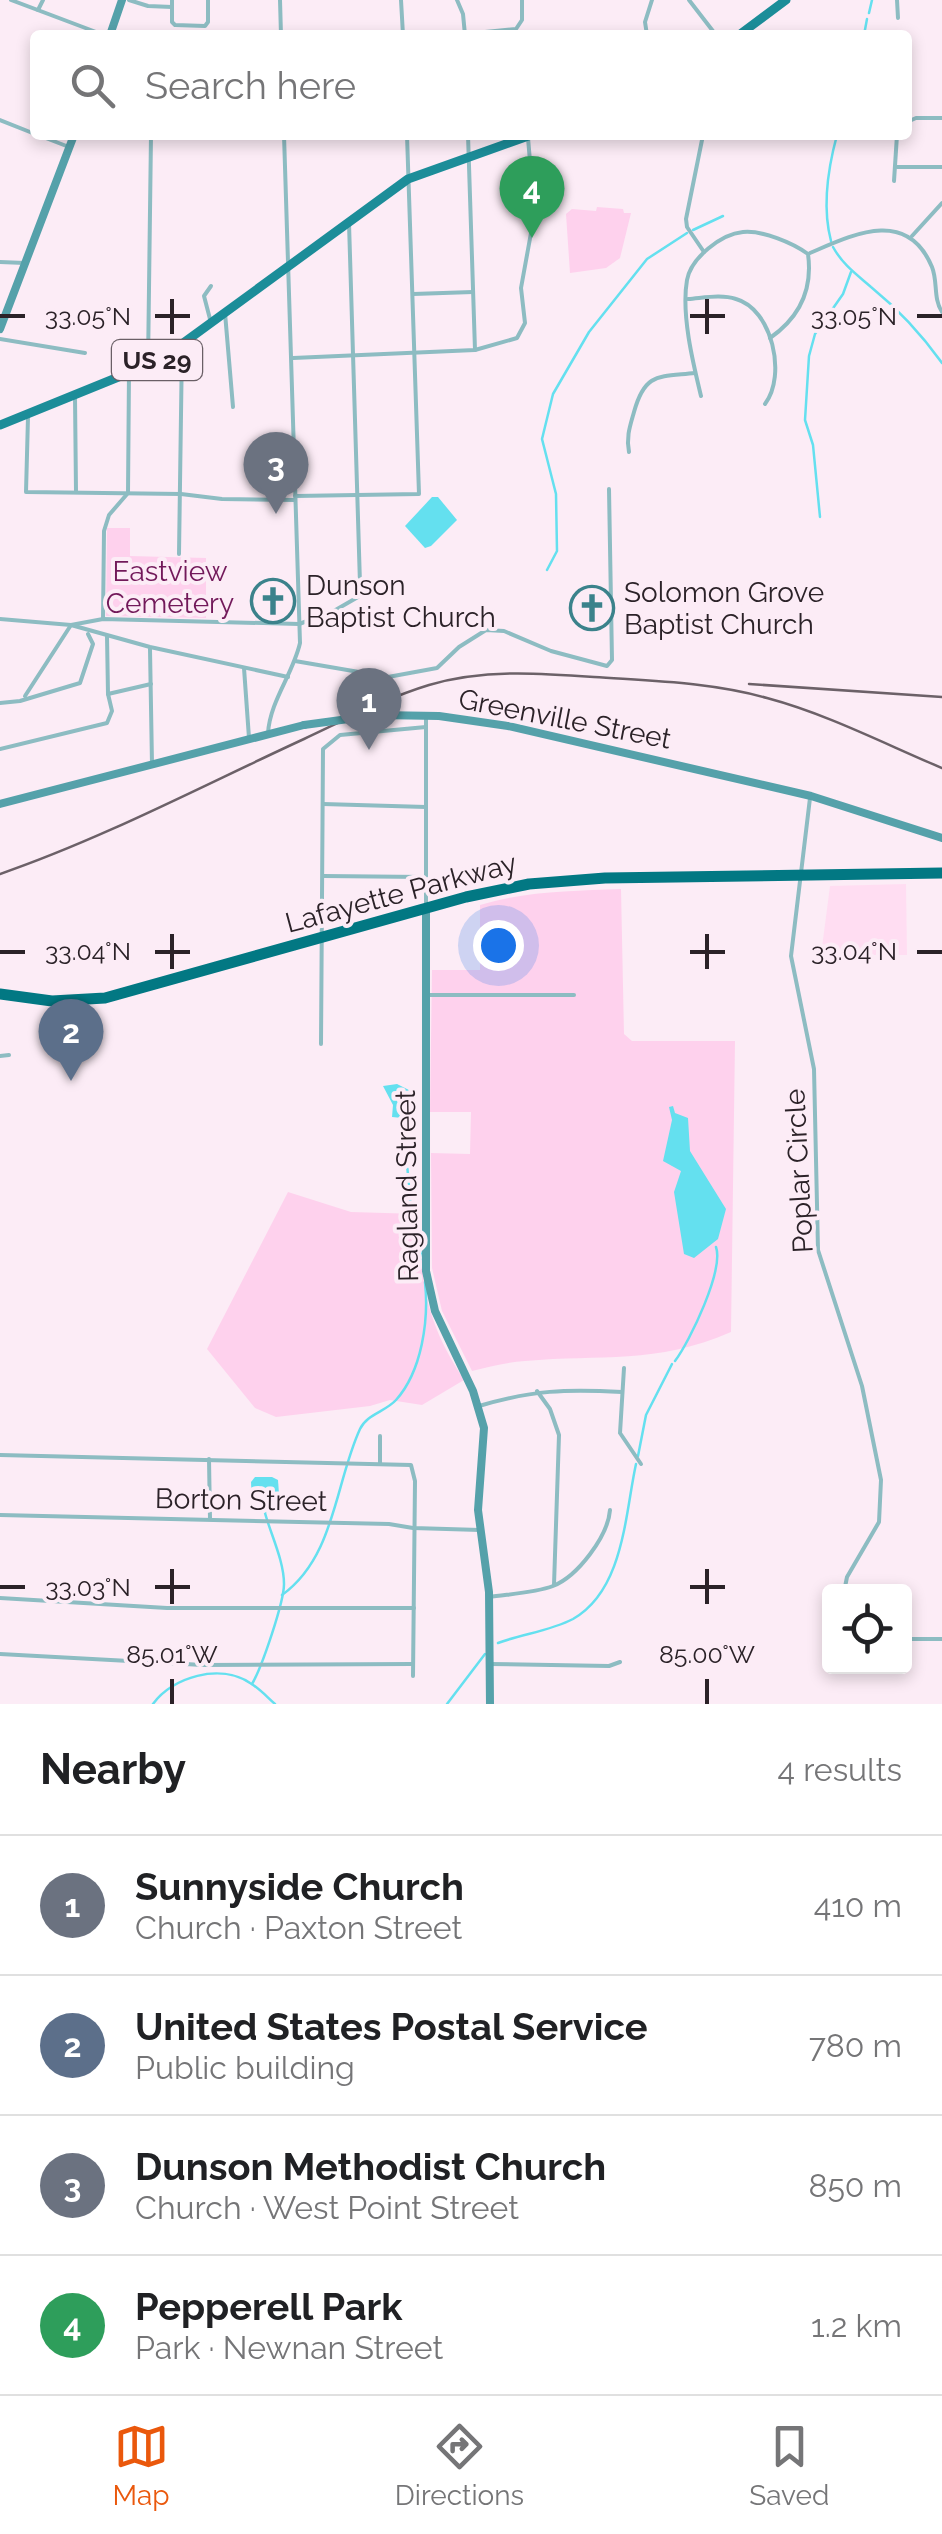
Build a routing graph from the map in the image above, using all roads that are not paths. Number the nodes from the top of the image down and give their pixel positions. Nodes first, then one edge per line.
1 (11, 0) edge
2 (43, 0) edge
3 (125, 0) edge
4 (208, 0) edge
5 (280, 0) edge
6 (401, 0) edge
7 (457, 0) edge
8 (522, 0) edge
9 (652, 0) edge
10 (689, 0) edge
11 (786, 0) edge
12 (897, 0) edge
13 (172, 4) edge
14 (38, 10) junction
15 (898, 18) dead end
16 (93, 30) edge
17 (110, 30) edge
18 (281, 30) edge
19 (403, 30) edge
20 (464, 30) edge
21 (508, 30) edge
22 (646, 30) edge
23 (712, 30) edge
24 (746, 30) edge
25 (942, 118) edge
26 (0, 120) edge
27 (912, 120) edge
28 (30, 132) edge
29 (50, 140) edge
30 (72, 140) edge
31 (151, 140) edge
32 (284, 140) edge
33 (407, 140) edge
34 (468, 140) edge
35 (518, 140) edge
36 (530, 140) edge
37 (702, 140) edge
38 (897, 140) edge
39 (69, 148) junction
40 (469, 156) junction
41 (896, 167) junction
42 (942, 167) edge
43 (408, 179) junction
44 (894, 181) dead end
45 (942, 203) edge
46 (349, 221) junction
47 (911, 238) junction
48 (704, 252) junction
49 (808, 254) junction
50 (0, 262) edge
51 (25, 263) junction
52 (289, 266) junction
53 (211, 286) dead end
54 (473, 292) junction
55 (412, 294) junction
56 (688, 300) junction
57 (942, 312) edge
58 (225, 313) junction
59 (212, 323) junction
60 (0, 330) edge
61 (770, 338) junction
62 (0, 339) edge
63 (182, 345) junction
64 (475, 350) junction
65 (85, 353) dead end
66 (414, 354) junction
67 (353, 356) junction
68 (293, 358) junction
69 (148, 365) junction
70 (130, 372) junction
71 (696, 372) junction
72 (76, 394) junction
73 (700, 396) dead end
74 (765, 404) dead end
75 (233, 407) dead end
76 (28, 413) junction
77 (0, 424) edge
78 (629, 452) dead end
79 (608, 489) dead end
80 (76, 492) junction
81 (128, 493) junction
82 (181, 494) junction
83 (357, 496) junction
84 (295, 498) junction
85 (179, 554) dead end
86 (103, 619) junction
87 (0, 620) edge
88 (71, 624) junction
89 (299, 624) junction
90 (86, 631) junction
91 (104, 636) junction
92 (93, 644) junction
93 (150, 647) junction
94 (296, 661) junction
95 (244, 668) junction
96 (288, 677) junction
97 (151, 684) junction
98 (108, 694) junction
99 (24, 698) junction
100 (0, 703) edge
101 (426, 716) junction
102 (426, 727) junction
103 (268, 733) junction
104 (249, 738) junction
105 (0, 749) edge
106 (152, 764) junction
107 (811, 796) junction
108 (0, 804) edge
109 (323, 804) junction
110 (426, 807) junction
111 (942, 838) edge
112 (942, 873) edge
113 (324, 876) junction
114 (801, 876) junction
115 (426, 877) junction
116 (426, 909) junction
117 (323, 940) junction
118 (0, 994) edge
119 (574, 994) dead end
120 (427, 995) junction
121 (321, 1044) dead end
122 (8, 1054) dead end
123 (0, 1056) edge
124 (624, 1368) dead end
125 (537, 1391) junction
126 (622, 1392) junction
127 (479, 1406) junction
128 (380, 1436) dead end
129 (0, 1455) edge
130 (209, 1459) junction
131 (380, 1463) junction
132 (640, 1464) dead end
133 (610, 1510) dead end
134 (0, 1514) edge
135 (210, 1520) junction
136 (413, 1528) junction
137 (480, 1530) junction
138 (846, 1584) edge
139 (554, 1586) junction
140 (490, 1597) junction
141 (0, 1598) edge
142 (414, 1608) junction
143 (912, 1639) edge
144 (942, 1640) edge
145 (0, 1654) edge
146 (620, 1662) dead end
147 (412, 1664) junction
148 (490, 1664) junction
149 (412, 1676) dead end
150 (490, 1704) edge

1 - 14 street
2 - 14 street
3 - 13 street
3 - 17 street
4 - 13 street
5 - 18 street
6 - 19 street
7 - 20 street
8 - 21 street
9 - 22 street
10 - 23 street
11 - 24 main road
12 - 15 street
14 - 16 street
25 - 27 street
26 - 28 street
29 - 39 street
30 - 39 street
31 - 69 street
32 - 52 street
33 - 43 street
34 - 40 street
35 - 40 main road, US 29
36 - 64 street
37 - 48 street
38 - 41 street
39 - 51 street
40 - 43 main road, US 29
40 - 54 street
41 - 42 street
41 - 44 street
43 - 46 main road, US 29
43 - 55 street
45 - 47 street
46 - 52 main road, US 29
46 - 67 street
47 - 49 street
47 - 57 street
48 - 49 street
48 - 56 street
49 - 61 street
50 - 51 street
51 - 60 street
52 - 58 main road, US 29
52 - 68 street
53 - 59 street
54 - 55 street
54 - 64 street
55 - 66 street
56 - 61 street
56 - 71 street
58 - 59 main road, US 29
58 - 75 street
59 - 63 main road, US 29
61 - 74 street
62 - 65 street
63 - 69 main road, US 29
63 - 82 street
64 - 66 street
66 - 67 street
66 - 83 street
67 - 68 street
67 - 83 street
68 - 84 street
69 - 70 main road, US 29
70 - 72 main road, US 29
70 - 81 street
71 - 73 street
71 - 78 street
72 - 76 main road, US 29
72 - 80 street
76 - 77 main road, US 29
76 - 80 street
79 - 94 street
80 - 81 street
81 - 82 street
81 - 86 street
82 - 84 street
82 - 85 street
83 - 84 street
83 - 89 street
84 - 89 street
86 - 88 street
86 - 89 street
87 - 88 street
88 - 90 street
88 - 99 street
89 - 94 street
90 - 91 street
90 - 92 street
91 - 92 street
91 - 93 street
91 - 98 street
92 - 99 street
93 - 95 street
93 - 97 street
94 - 96 street
95 - 96 street
95 - 104 street
96 - 103 street
97 - 98 street
97 - 106 street
98 - 105 street
99 - 100 street
101 - 102 street, Ragland Street
101 - 103 street, Greenville Street, bridge
101 - 107 street, Greenville Street
102 - 109 street
102 - 110 street, Ragland Street
103 - 104 street, Greenville Street
104 - 106 street, Greenville Street
106 - 108 street, Greenville Street
107 - 111 street, Greenville Street
107 - 114 street, Poplar Circle
109 - 110 street
109 - 113 street
110 - 115 street, Ragland Street
112 - 114 highway, Lafayette Parkway
113 - 115 street
113 - 117 street
114 - 116 highway, Lafayette Parkway
114 - 138 street, Poplar Circle
115 - 116 street, Ragland Street
116 - 117 highway, Lafayette Parkway
116 - 120 street, Ragland Street
117 - 118 highway, Lafayette Parkway
117 - 121 street
119 - 120 street
120 - 127 street, Ragland Street
122 - 123 street
124 - 126 street
125 - 126 street
125 - 127 street
125 - 139 street
126 - 132 street
127 - 137 street, Ragland Street
128 - 131 street
129 - 130 street
130 - 131 street
130 - 135 street
131 - 136 street
133 - 139 street
134 - 135 street, Borton Street
135 - 136 street, Borton Street
136 - 137 street, Borton Street
136 - 142 street
137 - 140 street, Ragland Street
139 - 140 street
140 - 148 street, Ragland Street
141 - 142 street
142 - 147 street
143 - 144 street
145 - 147 street
146 - 148 street
147 - 149 street
148 - 150 street, Ragland Street

